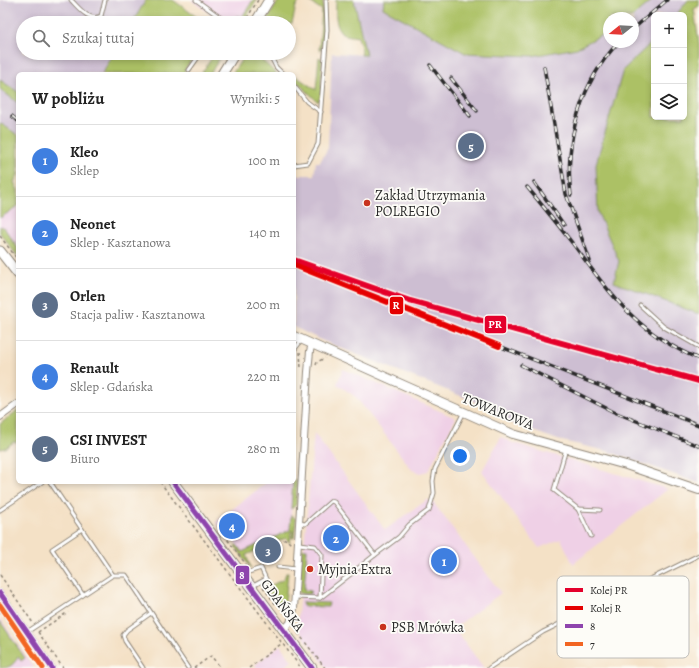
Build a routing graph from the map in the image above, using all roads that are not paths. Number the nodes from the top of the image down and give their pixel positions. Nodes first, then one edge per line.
1 (71, 0) edge
2 (105, 0) edge
3 (196, 0) edge
4 (269, 0) edge
5 (326, 0) edge
6 (88, 16) edge
7 (102, 16) edge
8 (218, 16) edge
9 (259, 16) edge
10 (196, 60) edge
11 (229, 60) edge
12 (272, 60) edge
13 (189, 70) dead end
14 (223, 72) edge
15 (281, 72) edge
16 (296, 88) edge
17 (320, 112) junction
18 (296, 165) edge
19 (0, 251) edge
20 (16, 271) edge
21 (640, 305) dead end
22 (298, 338) edge
23 (312, 344) junction
24 (699, 347) edge
25 (296, 349) edge
26 (16, 405) edge
27 (464, 412) junction
28 (0, 417) edge
29 (566, 449) junction
30 (39, 484) edge
31 (51, 484) edge
32 (174, 484) edge
33 (699, 490) edge
34 (578, 509) junction
35 (0, 510) edge
36 (600, 510) dead end
37 (299, 523) junction
38 (82, 529) junction
39 (591, 536) dead end
40 (298, 544) junction
41 (375, 555) junction
42 (699, 555) edge
43 (278, 567) dead end
44 (296, 569) junction
45 (267, 572) dead end
46 (113, 574) junction
47 (263, 574) junction
48 (242, 575) junction
49 (656, 576) edge
50 (252, 587) junction
51 (0, 593) edge
52 (83, 595) junction
53 (295, 597) junction
54 (320, 598) junction
55 (152, 613) junction
56 (557, 625) edge
57 (284, 630) junction
58 (27, 632) junction
59 (52, 668) edge
60 (143, 668) edge
61 (188, 668) edge
62 (312, 668) edge
63 (489, 668) edge

1 - 6 lane
2 - 7 lane
3 - 8 lane
4 - 9 main road
5 - 17 lane
10 - 13 lane
11 - 14 main road
12 - 15 lane
16 - 17 lane
17 - 18 lane
19 - 20 main road
21 - 24 lane
22 - 23 street, TOWAROWA
22 - 25 lane
23 - 27 street, TOWAROWA
23 - 37 street
26 - 28 street
27 - 29 street, TOWAROWA
27 - 41 lane
29 - 33 street, TOWAROWA
29 - 34 lane
30 - 35 lane
31 - 38 lane
32 - 48 main road, GDAŃSKA
34 - 36 lane
34 - 39 lane
37 - 40 street
37 - 41 lane
38 - 46 lane
38 - 52 lane
40 - 44 street
40 - 54 lane
41 - 54 lane
42 - 49 lane
43 - 44 lane
44 - 53 street
45 - 47 lane
46 - 52 lane
46 - 55 lane
47 - 48 lane
47 - 50 lane
48 - 50 main road, GDAŃSKA
50 - 57 main road, GDAŃSKA
51 - 58 street
52 - 58 lane
53 - 54 lane
53 - 57 street
55 - 60 lane
55 - 61 lane
56 - 63 lane
57 - 62 main road, GDAŃSKA
58 - 59 street

